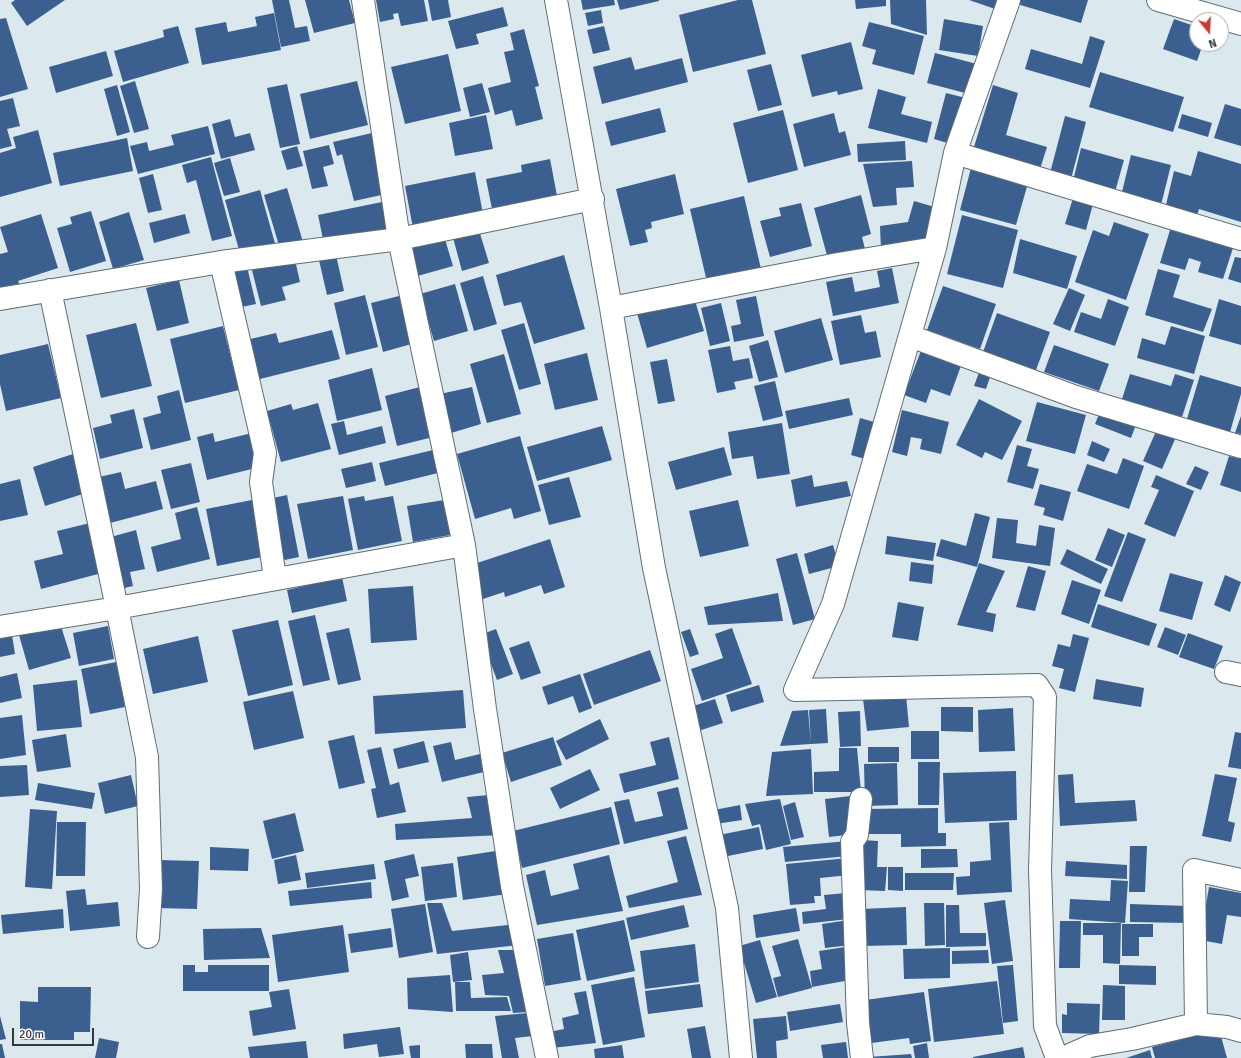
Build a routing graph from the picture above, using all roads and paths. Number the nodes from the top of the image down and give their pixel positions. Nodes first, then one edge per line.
1 (363, 0) edge
2 (556, 0) edge
3 (1010, 0) edge
4 (1158, 0) edge
5 (1241, 24) edge
6 (955, 153) junction
7 (593, 199) junction
8 (399, 239) junction
9 (1241, 239) edge
10 (935, 248) junction
11 (221, 262) junction
12 (50, 290) junction
13 (0, 299) edge
14 (612, 308) junction
15 (910, 336) junction
16 (1241, 447) edge
17 (464, 545) junction
18 (275, 578) junction
19 (117, 608) junction
20 (0, 627) edge
21 (861, 799) dead end
22 (1241, 880) edge
23 (148, 937) dead end
24 (1196, 1024) junction
25 (1241, 1031) edge
26 (547, 1058) edge
27 (741, 1058) edge
28 (862, 1058) edge
29 (1057, 1058) edge
30 (1063, 1058) edge

1 - 8 street
2 - 7 street
3 - 6 street
4 - 5 street
6 - 9 street
6 - 10 street
7 - 8 street
7 - 14 street
8 - 11 street
8 - 17 street
10 - 14 street
10 - 15 street
11 - 12 street
11 - 18 street
12 - 13 street
12 - 19 street
14 - 27 street
15 - 16 street
15 - 29 street
17 - 18 street
17 - 26 street
18 - 19 street
19 - 20 street
19 - 23 street
21 - 28 street
22 - 24 street
24 - 25 street
24 - 30 street

